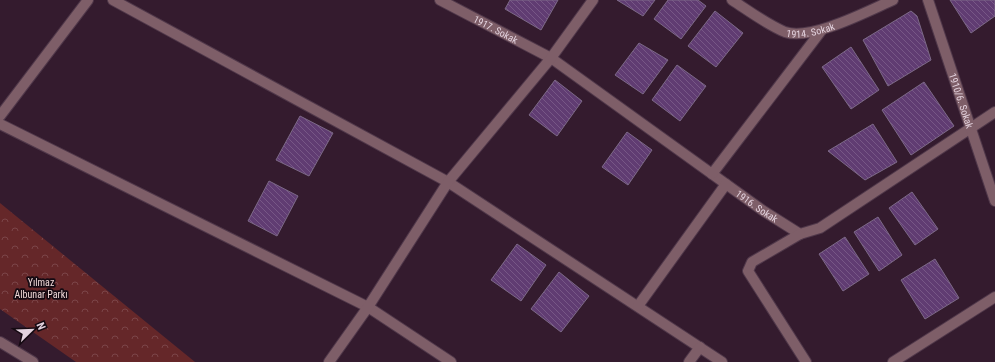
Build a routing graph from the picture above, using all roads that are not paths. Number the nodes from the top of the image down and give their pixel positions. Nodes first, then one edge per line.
1 (88, 0) edge
2 (113, 0) edge
3 (440, 0) edge
4 (593, 0) edge
5 (732, 0) edge
6 (893, 0) edge
7 (928, 0) edge
8 (821, 31) junction
9 (551, 58) junction
10 (995, 112) edge
11 (0, 116) edge
12 (0, 124) edge
13 (971, 127) junction
14 (712, 174) junction
15 (448, 182) junction
16 (726, 184) junction
17 (995, 201) edge
18 (800, 234) junction
19 (995, 297) edge
20 (638, 306) junction
21 (368, 307) junction
22 (0, 342) edge
23 (700, 347) junction
24 (33, 362) edge
25 (329, 362) edge
26 (451, 362) edge
27 (689, 362) edge
28 (722, 362) edge
29 (806, 362) edge
30 (893, 362) edge

1 - 11 street
2 - 15 street
3 - 9 street, 1917. Sokak
4 - 9 street
5 - 8 street, 1914. Sokak
6 - 8 street, 1914. Sokak
7 - 13 street, 1910/6. Sokak
8 - 14 street
9 - 14 street, 1916. Sokak
9 - 15 street
10 - 13 street
12 - 21 street
13 - 17 street, 1910/6. Sokak
13 - 18 street
14 - 16 street, 1916. Sokak
15 - 20 street
15 - 21 street
16 - 18 street, 1916. Sokak
16 - 20 street
18 - 29 street
19 - 30 street
20 - 23 street
21 - 25 street
21 - 26 street
22 - 24 street
23 - 27 street
23 - 28 street

